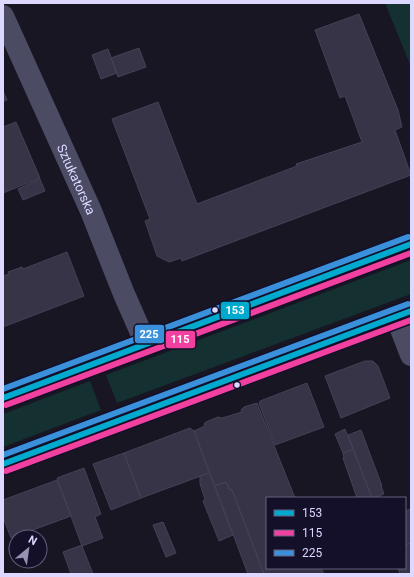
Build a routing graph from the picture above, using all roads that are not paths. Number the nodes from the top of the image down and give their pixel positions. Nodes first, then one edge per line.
1 (3, 16) edge
2 (411, 244) edge
3 (404, 313) edge
4 (146, 344) junction
5 (411, 354) edge
6 (3, 398) edge
7 (3, 464) edge

1 - 4 street, Sztukatorska
2 - 4 street
3 - 5 street
3 - 7 street
4 - 6 street

